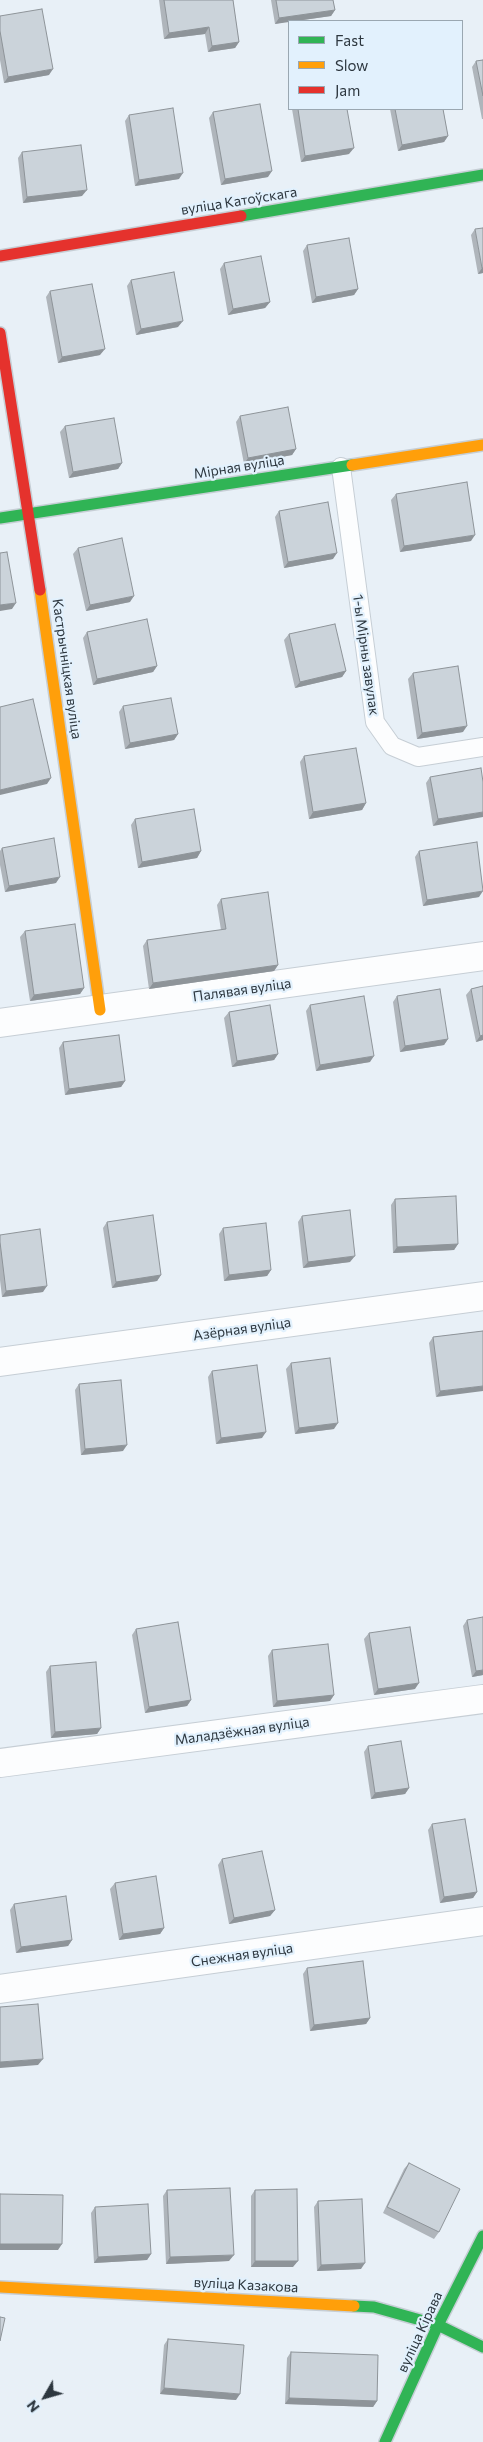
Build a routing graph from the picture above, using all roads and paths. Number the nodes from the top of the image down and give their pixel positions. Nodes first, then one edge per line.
1 (483, 176) edge
2 (0, 256) edge
3 (0, 333) edge
4 (483, 445) edge
5 (340, 467) junction
6 (29, 513) junction
7 (0, 518) edge
8 (483, 747) edge
9 (483, 956) edge
10 (100, 1010) junction
11 (0, 1023) edge
12 (483, 1296) edge
13 (0, 1362) edge
14 (483, 1699) edge
15 (0, 1763) edge
16 (483, 1921) edge
17 (0, 1989) edge
18 (483, 2236) edge
19 (0, 2287) edge
20 (438, 2325) junction
21 (483, 2347) edge
22 (385, 2442) edge

1 - 2 street, вуліца Катоўскага
3 - 6 street, Кастрычніцкая вуліца
4 - 5 street, Мірная вуліца
5 - 6 street, Мірная вуліца
5 - 8 lane, 1-ы Мірны завулак
6 - 7 street, Мірная вуліца
6 - 10 street, Кастрычніцкая вуліца
9 - 10 street, Палявая вуліца
10 - 11 street, Палявая вуліца
12 - 13 street, Азёрная вуліца
14 - 15 street, Маладзёжная вуліца
16 - 17 street, Снежная вуліца
18 - 20 street, вуліца Кірава
19 - 20 street, вуліца Казакова
20 - 21 street, вуліца Казакова
20 - 22 street, вуліца Кірава

